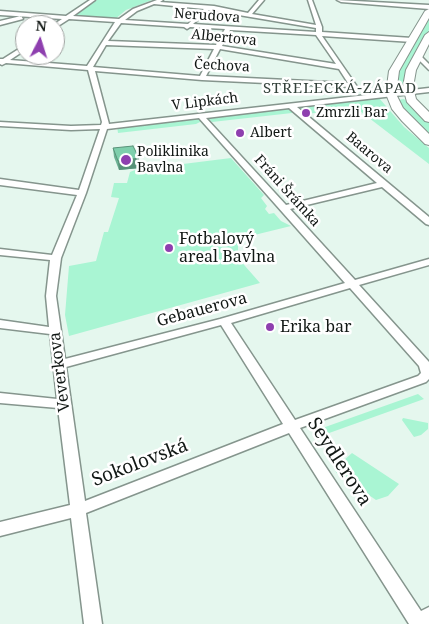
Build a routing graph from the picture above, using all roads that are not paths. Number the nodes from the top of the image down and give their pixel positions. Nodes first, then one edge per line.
1 (92, 0) edge
2 (160, 0) edge
3 (194, 0) edge
4 (204, 0) edge
5 (262, 0) edge
6 (310, 0) edge
7 (341, 0) edge
8 (394, 2) edge
9 (154, 3) junction
10 (197, 6) junction
11 (429, 7) edge
12 (208, 8) junction
13 (429, 11) edge
14 (0, 13) edge
15 (250, 14) junction
16 (20, 15) edge
17 (66, 18) joint
18 (15, 20) edge
19 (118, 22) junction
20 (0, 23) edge
21 (187, 27) junction
22 (319, 27) junction
23 (227, 30) junction
24 (319, 35) junction
25 (428, 39) edge
26 (412, 40) junction
27 (104, 43) junction
28 (218, 48) junction
29 (15, 53) edge
30 (418, 56) junction
31 (1, 62) edge
32 (340, 67) junction
33 (429, 68) edge
34 (90, 69) junction
35 (202, 78) junction
36 (352, 85) junction
37 (429, 90) edge
38 (408, 92) junction
39 (391, 94) junction
40 (363, 97) junction
41 (291, 106) junction
42 (201, 116) junction
43 (429, 119) edge
44 (0, 124) edge
45 (104, 127) junction
46 (429, 140) edge
47 (0, 182) edge
48 (384, 184) junction
49 (82, 193) junction
50 (283, 208) junction
51 (429, 222) edge
52 (0, 252) edge
53 (56, 258) junction
54 (429, 262) edge
55 (353, 285) junction
56 (224, 322) junction
57 (0, 324) edge
58 (55, 331) junction
59 (59, 366) junction
60 (0, 398) edge
61 (64, 404) junction
62 (292, 426) junction
63 (76, 510) junction
64 (0, 530) edge
65 (429, 615) edge
66 (93, 624) edge
67 (419, 624) edge

1 - 17 street
2 - 9 street
3 - 4 street
4 - 10 street
5 - 15 street
6 - 22 street
7 - 8 street
8 - 11 street
9 - 10 street
9 - 19 street
10 - 12 street
12 - 15 street
12 - 21 street
13 - 26 main road
14 - 16 street, Nerudova
15 - 22 street
17 - 19 street, Nerudova
18 - 20 street
19 - 21 street, Nerudova
19 - 27 street
21 - 23 street, Nerudova
22 - 24 street
23 - 24 street, Nerudova
23 - 28 street
24 - 26 street, Nerudova
24 - 32 street
25 - 30 main road
26 - 39 main road
27 - 28 street, Albertova
27 - 34 street
28 - 32 street, Albertova
28 - 35 street
29 - 31 street
30 - 33 street
30 - 38 main road
31 - 34 street, Čechova
32 - 36 street
34 - 35 street, Čechova
34 - 45 street
35 - 36 street, Čechova
36 - 40 street
37 - 38 street, V Lipkách
38 - 39 street, V Lipkách
38 - 43 main road
39 - 40 street, V Lipkách
39 - 46 main road
40 - 41 street, V Lipkách
41 - 42 street, V Lipkách
41 - 48 street, Baarova
42 - 45 street, V Lipkách
42 - 50 street, Fráni Šrámka
44 - 45 street, V Lipkách
45 - 49 street, Veverkova
47 - 49 street
48 - 50 street
48 - 51 street, Baarova
49 - 53 street, Veverkova
50 - 55 street, Fráni Šrámka
52 - 53 street
53 - 58 street, Veverkova
54 - 55 street, Gebauerova
55 - 56 street, Gebauerova
55 - 62 street
56 - 59 street, Gebauerova
56 - 62 street, Seydlerova
57 - 58 street
58 - 59 street, Veverkova
59 - 61 street, Veverkova
60 - 61 street
61 - 63 street, Veverkova
62 - 63 street, Sokolovská
62 - 67 street, Seydlerova
63 - 64 street, Sokolovská
63 - 66 street, Veverkova
65 - 67 street

